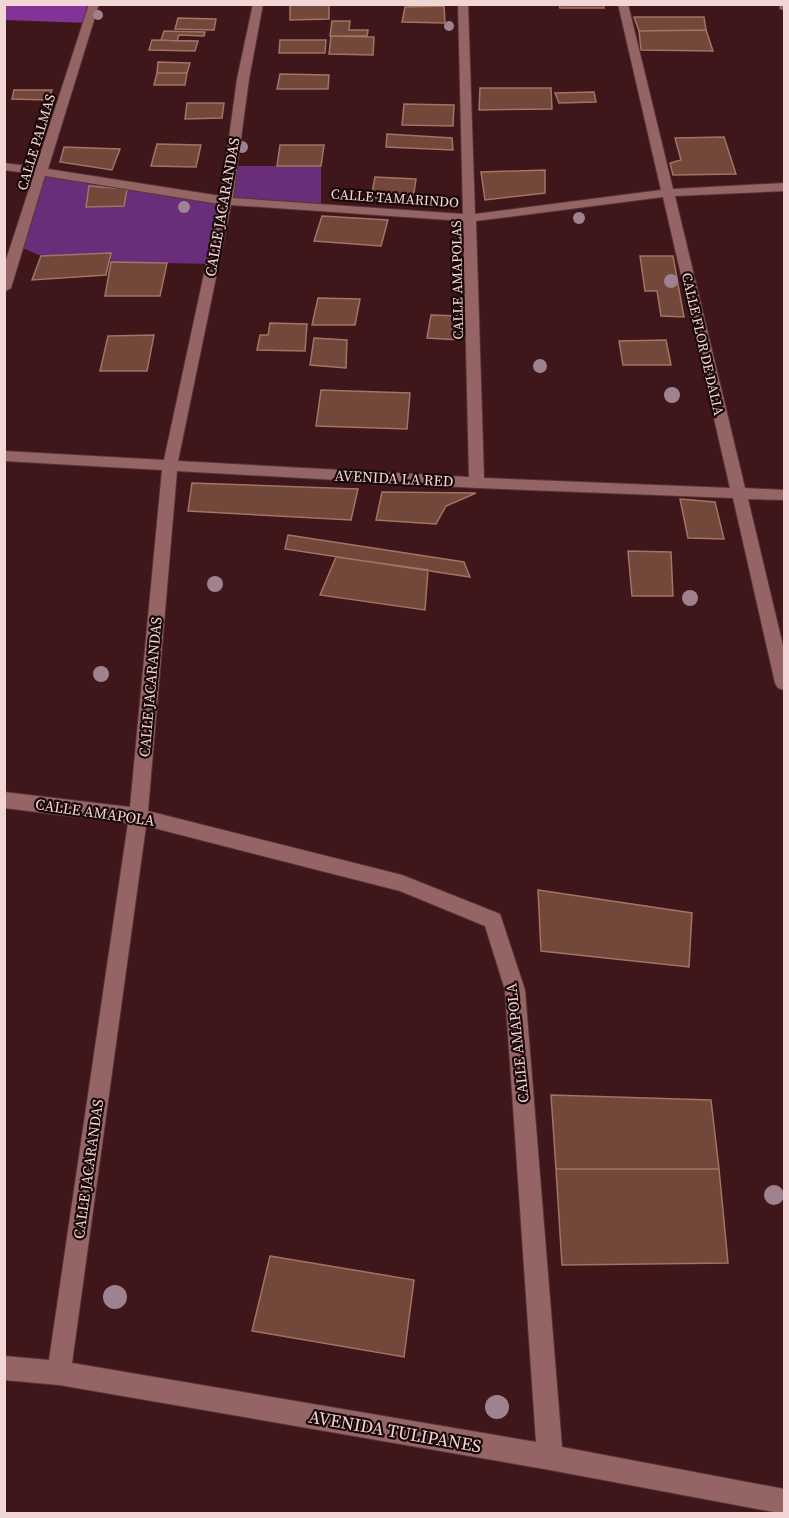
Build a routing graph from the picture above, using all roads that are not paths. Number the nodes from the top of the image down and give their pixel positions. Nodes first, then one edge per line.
1 (94, 4) edge
2 (258, 4) edge
3 (463, 4) edge
4 (622, 4) edge
5 (4, 166) edge
6 (44, 171) junction
7 (784, 187) edge
8 (669, 193) junction
9 (226, 201) junction
10 (471, 218) junction
11 (4, 288) edge
12 (4, 456) edge
13 (170, 465) junction
14 (477, 483) junction
15 (738, 493) junction
16 (784, 495) edge
17 (784, 683) edge
18 (4, 800) edge
19 (138, 816) junction
20 (4, 1368) edge
21 (59, 1373) junction
22 (550, 1457) junction
23 (784, 1502) edge

1 - 6 street, CALLE PALMAS
2 - 9 street, CALLE JACARANDAS
3 - 10 street, CALLE AMAPOLAS
4 - 8 street, CALLE FLOR DE DALIA
5 - 6 street, CALLE TAMARINDO
6 - 9 street, CALLE TAMARINDO
6 - 11 street, CALLE PALMAS
7 - 8 street, CALLE TAMARINDO
8 - 10 street, CALLE TAMARINDO
8 - 15 street, CALLE FLOR DE DALIA
9 - 10 street, CALLE TAMARINDO
9 - 13 street, CALLE JACARANDAS
10 - 14 street, CALLE AMAPOLAS
12 - 13 street, AVENIDA LA RED
13 - 14 street, AVENIDA LA RED
13 - 19 street, CALLE JACARANDAS
14 - 15 street, AVENIDA LA RED
15 - 16 street, AVENIDA LA RED
15 - 17 street, CALLE FLOR DE DALIA
18 - 19 street, CALLE AMAPOLA
19 - 21 street, CALLE JACARANDAS
19 - 22 street, CALLE AMAPOLA
20 - 21 street, AVENIDA TULIPANES
21 - 22 street, AVENIDA TULIPANES
22 - 23 street, AVENIDA TULIPANES

